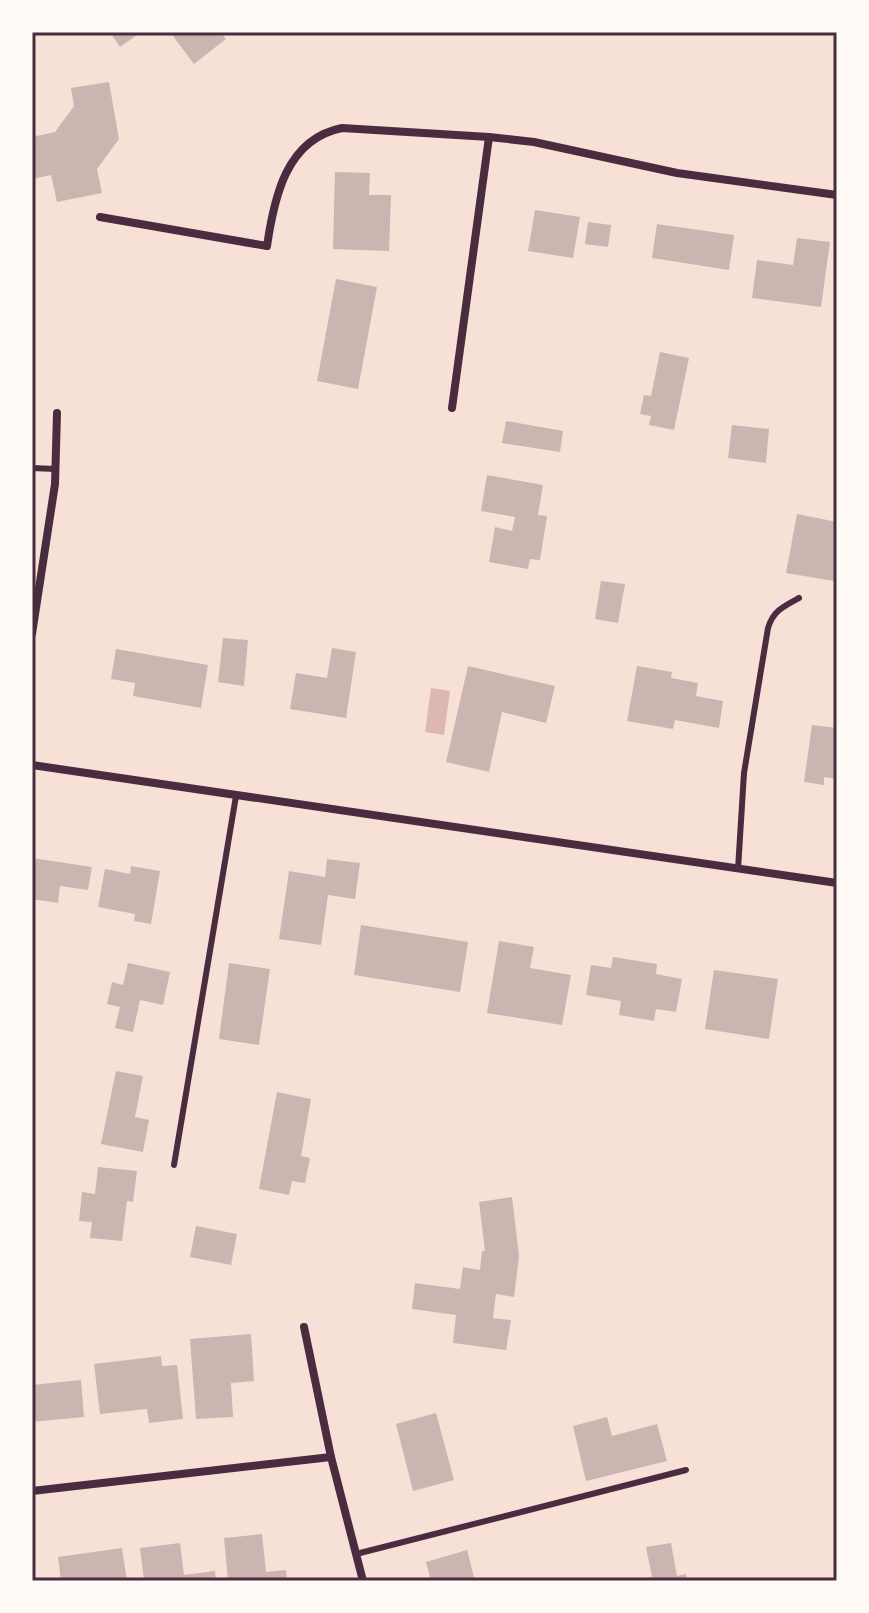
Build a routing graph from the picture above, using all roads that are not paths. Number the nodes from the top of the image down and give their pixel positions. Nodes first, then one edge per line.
1 (489, 137) junction
2 (837, 195) edge
3 (100, 217) dead end
4 (452, 408) dead end
5 (57, 413) dead end
6 (32, 468) edge
7 (55, 469) junction
8 (799, 598) dead end
9 (32, 634) edge
10 (32, 765) edge
11 (236, 796) junction
12 (738, 869) junction
13 (837, 883) edge
14 (174, 1165) dead end
15 (304, 1327) dead end
16 (331, 1457) junction
17 (686, 1470) dead end
18 (32, 1491) edge
19 (356, 1554) junction
20 (363, 1581) edge

1 - 2 street
1 - 3 street
1 - 4 street
5 - 7 street
6 - 7 lane
7 - 9 street
8 - 12 lane
10 - 11 street
11 - 12 street
11 - 14 lane
12 - 13 street
15 - 16 street
16 - 18 street
16 - 19 street
17 - 19 lane
19 - 20 street

